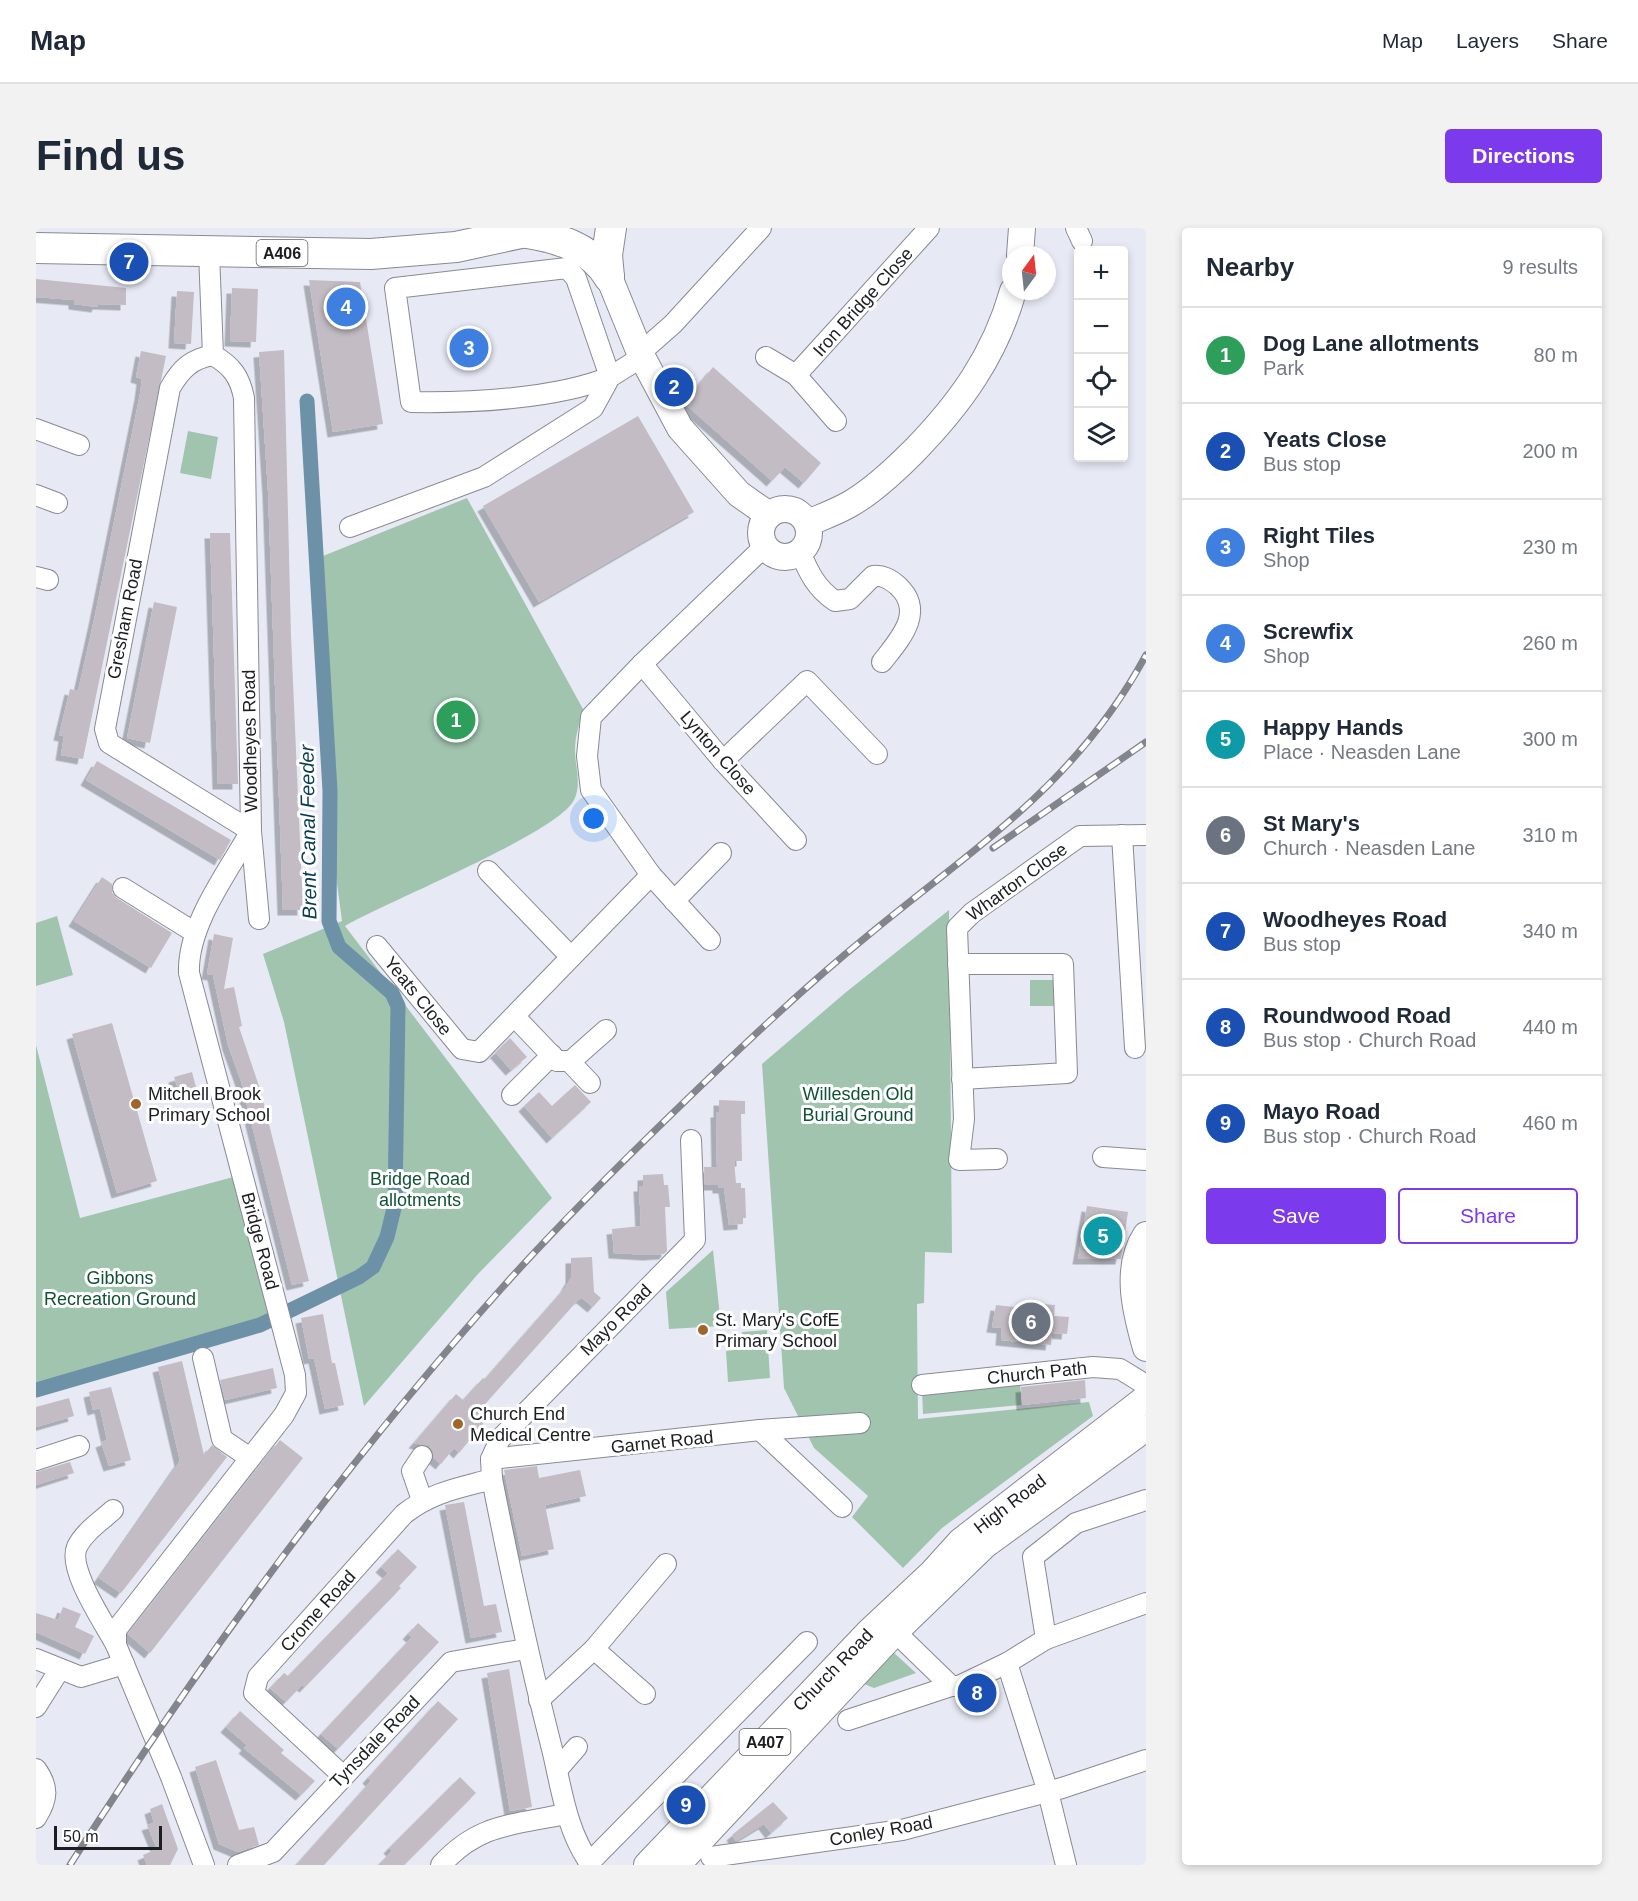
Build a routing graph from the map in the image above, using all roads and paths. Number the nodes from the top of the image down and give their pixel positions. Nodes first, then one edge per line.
1 (610, 228) edge
2 (760, 228) edge
3 (930, 228) edge
4 (1022, 228) edge
5 (535, 230) edge
6 (1021, 246) edge
7 (36, 248) edge
8 (208, 252) junction
9 (609, 277) junction
10 (1010, 300) edge
11 (213, 355) junction
12 (641, 355) junction
13 (766, 357) dead end
14 (796, 375) junction
15 (610, 377) junction
16 (836, 421) dead end
17 (36, 429) edge
18 (80, 445) dead end
19 (36, 495) edge
20 (57, 503) dead end
21 (768, 515) junction
22 (808, 523) junction
23 (350, 527) dead end
24 (764, 547) junction
25 (800, 552) junction
26 (882, 662) dead end
27 (642, 663) junction
28 (878, 754) dead end
29 (723, 761) junction
30 (251, 831) junction
31 (1122, 835) junction
32 (1146, 835) edge
33 (796, 840) dead end
34 (722, 853) dead end
35 (488, 871) dead end
36 (651, 875) junction
37 (123, 888) dead end
38 (674, 901) junction
39 (259, 919) dead end
40 (194, 932) junction
41 (710, 940) dead end
42 (377, 946) dead end
43 (571, 957) junction
44 (958, 964) junction
45 (515, 1017) junction
46 (606, 1030) dead end
47 (1135, 1048) dead end
48 (560, 1058) junction
49 (962, 1079) junction
50 (590, 1083) dead end
51 (512, 1095) dead end
52 (691, 1140) dead end
53 (1102, 1157) dead end
54 (997, 1159) dead end
55 (1146, 1160) edge
56 (1146, 1235) edge
57 (1146, 1348) edge
58 (203, 1358) dead end
59 (922, 1385) dead end
60 (1146, 1385) edge
61 (1146, 1398) edge
62 (860, 1423) dead end
63 (1146, 1428) edge
64 (760, 1430) junction
65 (79, 1446) dead end
66 (422, 1456) dead end
67 (250, 1458) junction
68 (491, 1459) junction
69 (36, 1460) edge
70 (492, 1479) junction
71 (422, 1500) junction
72 (1146, 1500) edge
73 (842, 1507) dead end
74 (113, 1510) dead end
75 (666, 1564) dead end
76 (1146, 1603) edge
77 (889, 1626) junction
78 (1046, 1639) junction
79 (807, 1642) dead end
80 (116, 1645) junction
81 (526, 1649) junction
82 (594, 1649) junction
83 (36, 1659) edge
84 (1007, 1663) junction
85 (124, 1664) junction
86 (60, 1669) junction
87 (951, 1686) junction
88 (645, 1694) dead end
89 (539, 1701) junction
90 (36, 1707) edge
91 (848, 1720) dead end
92 (577, 1747) dead end
93 (1146, 1760) edge
94 (36, 1769) edge
95 (557, 1770) junction
96 (342, 1775) junction
97 (1048, 1792) junction
98 (566, 1814) junction
99 (36, 1818) edge
100 (711, 1857) dead end
101 (590, 1864) edge
102 (204, 1865) edge
103 (238, 1865) edge
104 (441, 1865) edge
105 (647, 1865) edge
106 (677, 1865) edge
107 (1066, 1865) edge

1 - 9 highway
2 - 12 street
3 - 14 street, Iron Bridge Close
4 - 6 main road
5 - 8 highway, A406
5 - 9 highway
7 - 8 highway, A406
8 - 11 street
9 - 12 main road
10 - 22 main road
11 - 30 street, Woodheyes Road
11 - 30 street, Gresham Road
12 - 15 street
12 - 21 main road
13 - 14 street
14 - 16 street
15 - 15 street
15 - 23 street
17 - 18 street
19 - 20 street
21 - 22 main road
21 - 24 main road
22 - 25 main road
24 - 25 main road
24 - 27 street
25 - 26 street
27 - 29 street, Lynton Close
27 - 36 street
28 - 29 street
29 - 33 street, Lynton Close
30 - 39 street, Woodheyes Road
30 - 40 street, Bridge Road
31 - 32 street, Wharton Close
31 - 44 street, Wharton Close
31 - 47 street
34 - 38 street
35 - 43 street
36 - 38 street
36 - 43 street, Yeats Close
37 - 40 street
38 - 41 street
40 - 67 street, Bridge Road
42 - 45 street, Yeats Close
43 - 45 street, Yeats Close
44 - 49 street, Wharton Close
44 - 49 street
45 - 48 street
46 - 48 street
48 - 50 street
48 - 51 street
49 - 54 street, Wharton Close
52 - 68 street, Mayo Road
53 - 55 street
56 - 57 main road
58 - 67 street
59 - 60 street, Church Path
61 - 77 main road, High Road / A407
62 - 64 street, Garnet Road
63 - 77 main road, High Road / A407
64 - 68 street, Garnet Road
64 - 73 street
65 - 69 street
66 - 71 street
67 - 80 street, Bridge Road
68 - 70 street
70 - 71 street, Crome Road
70 - 81 street
71 - 96 street, Crome Road
72 - 78 street
74 - 80 street
75 - 82 street
76 - 78 street
77 - 87 street, Church Road
77 - 105 main road, Church Road / A407
77 - 106 main road, Church Road / A407
78 - 84 street
79 - 101 street
80 - 85 street
81 - 89 street
81 - 96 street, Tynsdale Road
82 - 88 street
82 - 89 street
83 - 86 street
84 - 87 street
84 - 97 street
85 - 86 street
85 - 102 street
86 - 90 street
87 - 91 street
89 - 95 street
92 - 95 street
93 - 97 street, Conley Road
94 - 99 street
95 - 98 street
96 - 103 street, Tynsdale Road
97 - 100 street, Conley Road
97 - 107 street
98 - 101 street
98 - 104 street

